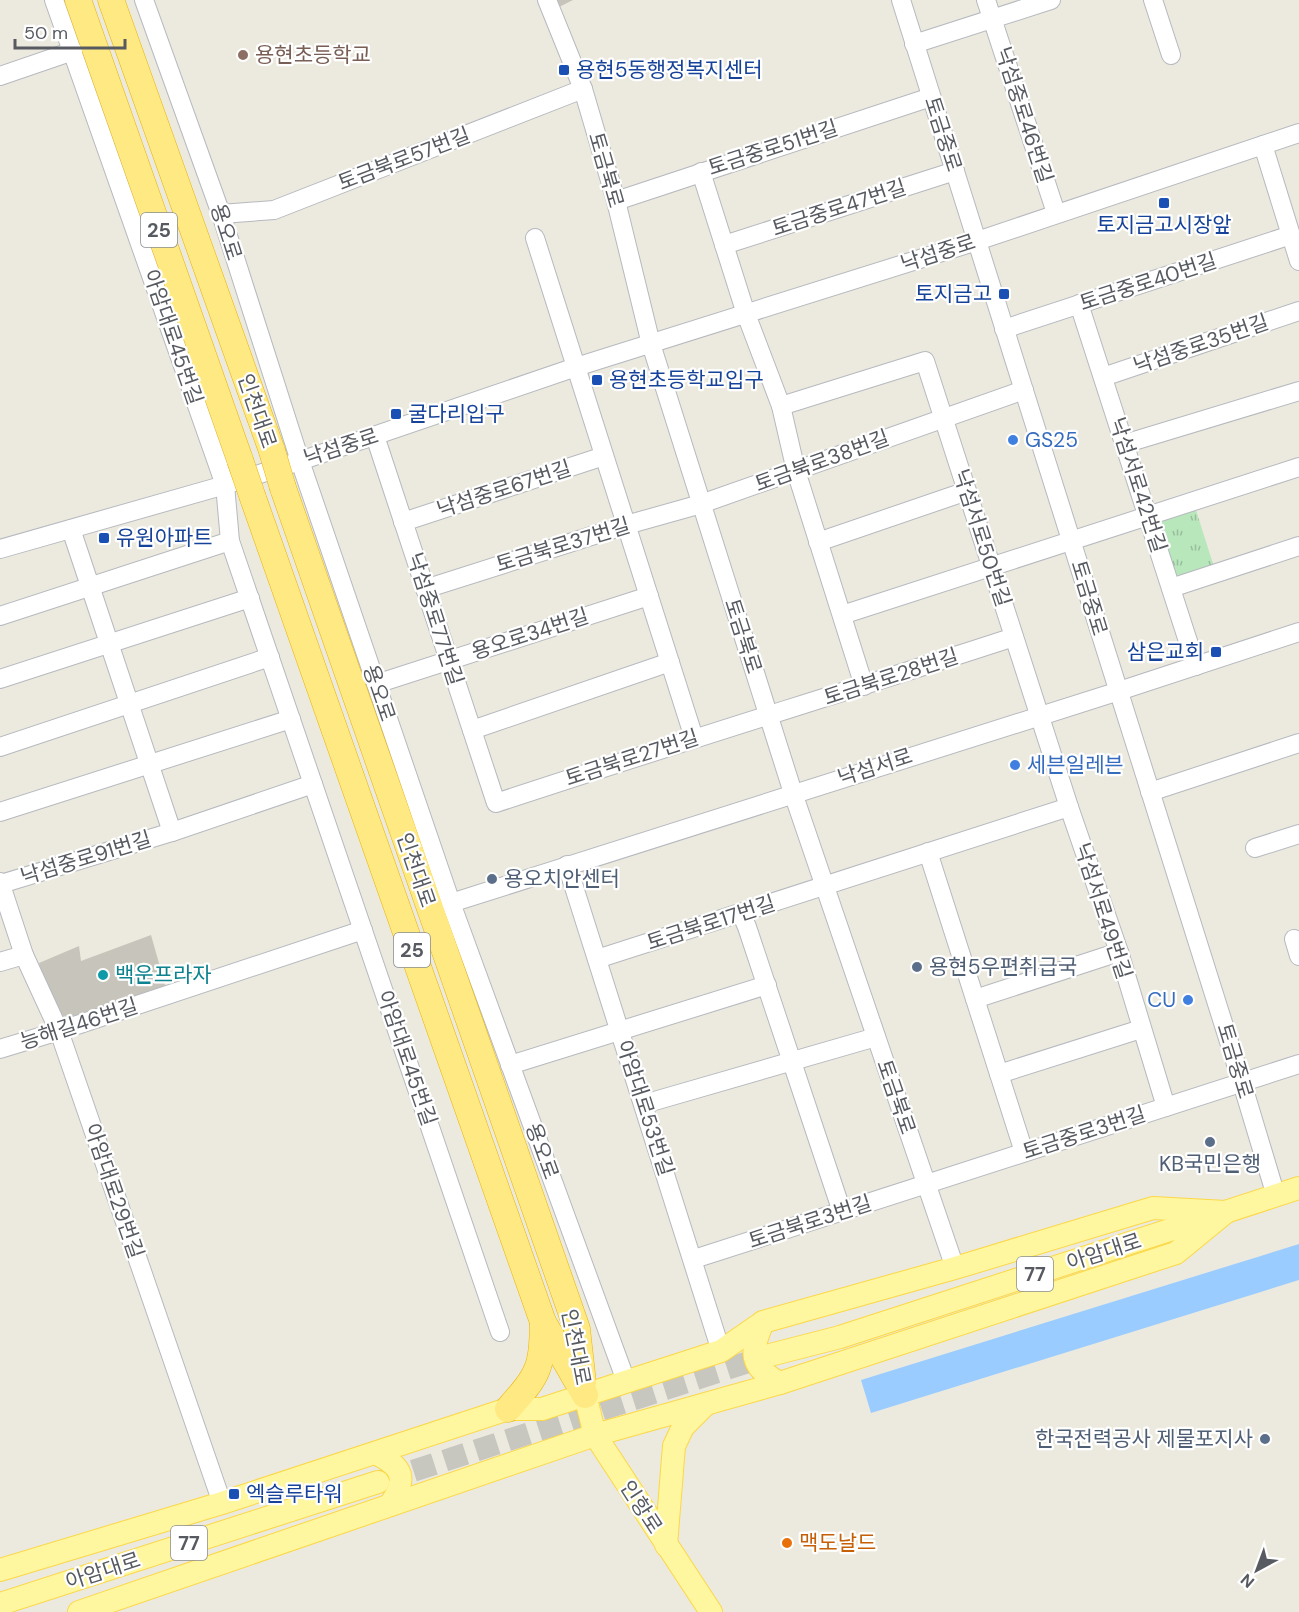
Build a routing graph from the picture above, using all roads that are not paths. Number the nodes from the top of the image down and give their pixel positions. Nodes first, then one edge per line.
1 (54, 0) edge
2 (78, 0) edge
3 (111, 0) edge
4 (144, 0) edge
5 (547, 0) edge
6 (901, 0) edge
7 (986, 0) edge
8 (1051, 0) edge
9 (1153, 0) edge
10 (992, 18) junction
11 (914, 44) junction
12 (73, 51) junction
13 (1171, 55) dead end
14 (0, 76) edge
15 (583, 89) junction
16 (931, 97) junction
17 (1299, 133) edge
18 (1263, 146) junction
19 (955, 171) junction
20 (701, 172) junction
21 (615, 201) junction
22 (1056, 213) junction
23 (220, 214) junction
24 (1291, 235) junction
25 (535, 238) dead end
26 (977, 241) junction
27 (724, 245) junction
28 (1299, 261) edge
29 (1079, 304) junction
30 (1299, 311) edge
31 (746, 314) junction
32 (1004, 329) junction
33 (651, 344) junction
34 (576, 367) junction
35 (1103, 377) junction
36 (1024, 390) junction
37 (1299, 391) edge
38 (781, 406) junction
39 (943, 418) junction
40 (375, 436) junction
41 (1124, 444) junction
42 (604, 456) junction
43 (300, 461) junction
44 (1299, 467) edge
45 (796, 471) junction
46 (225, 485) junction
47 (967, 491) junction
48 (701, 504) junction
49 (1148, 516) junction
50 (403, 522) junction
51 (626, 525) junction
52 (71, 529) junction
53 (230, 541) junction
54 (1071, 541) junction
55 (818, 542) junction
56 (1299, 546) edge
57 (0, 549) edge
58 (991, 566) junction
59 (90, 586) junction
60 (1171, 588) junction
61 (425, 589) junction
62 (649, 596) junction
63 (250, 598) junction
64 (842, 615) junction
65 (0, 616) edge
66 (1299, 632) edge
67 (1014, 637) junction
68 (110, 645) junction
69 (270, 657) junction
70 (449, 661) junction
71 (670, 662) junction
72 (1196, 666) junction
73 (0, 679) edge
74 (376, 684) junction
75 (864, 686) junction
76 (1119, 691) junction
77 (129, 705) junction
78 (1039, 715) junction
79 (768, 716) junction
80 (291, 718) junction
81 (471, 730) junction
82 (694, 738) junction
83 (1299, 743) edge
84 (0, 747) edge
85 (149, 764) junction
86 (313, 784) junction
87 (1150, 792) junction
88 (793, 793) junction
89 (496, 803) joint
90 (1069, 807) junction
91 (0, 812) edge
92 (172, 832) junction
93 (1299, 834) edge
94 (1255, 848) dead end
95 (928, 852) junction
96 (567, 865) junction
97 (0, 883) edge
98 (825, 886) junction
99 (451, 903) junction
100 (741, 913) junction
101 (363, 930) junction
102 (1119, 952) junction
103 (24, 955) junction
104 (597, 959) junction
105 (0, 962) edge
106 (766, 985) junction
107 (975, 999) junction
108 (1141, 1029) junction
109 (59, 1031) junction
110 (621, 1032) junction
111 (876, 1036) junction
112 (0, 1049) edge
113 (792, 1061) junction
114 (1299, 1064) edge
115 (510, 1065) junction
116 (999, 1074) junction
117 (1242, 1083) junction
118 (644, 1104) junction
119 (1166, 1107) junction
120 (1024, 1152) junction
121 (926, 1185) junction
122 (1299, 1188) edge
123 (1276, 1196) junction
124 (842, 1212) junction
125 (1226, 1212) junction
126 (694, 1260) junction
127 (955, 1268) junction
128 (543, 1322) junction
129 (763, 1322) junction
130 (500, 1332) dead end
131 (722, 1351) junction
132 (770, 1355) tunnel mouth
133 (626, 1382) junction
134 (780, 1383) junction
135 (585, 1395) junction
136 (705, 1405) junction
137 (508, 1409) junction
138 (595, 1435) junction
139 (375, 1453) junction
140 (378, 1482) tunnel mouth
141 (222, 1503) junction
142 (390, 1505) junction
143 (666, 1545) junction
144 (0, 1569) edge
145 (0, 1604) edge
146 (80, 1612) edge
147 (711, 1612) edge

1 - 12 street, 아암대로45번길
2 - 128 highway, 인천대로 / 25, bridge
3 - 135 highway, 인천대로 / 25, bridge
4 - 23 street, 용오로
5 - 15 street, 토금북로
6 - 11 street, 토금중로
7 - 10 street, 낙섬중로46번길
8 - 10 street, 낙섬중로46번길
9 - 13 street
10 - 11 street
10 - 22 street, 낙섬중로46번길
11 - 16 street, 토금중로
12 - 14 street
12 - 46 street, 아암대로45번길
15 - 21 street, 토금북로
15 - 23 street, 토금북로57번길
16 - 19 street, 토금중로
16 - 20 street, 토금중로51번길
17 - 18 street, 낙섬중로
18 - 22 street, 낙섬중로
18 - 24 street
19 - 26 street, 토금중로
19 - 27 street, 토금중로47번길
20 - 21 street, 토금중로51번길
20 - 27 street
21 - 33 street, 토금북로
22 - 26 street, 낙섬중로
23 - 43 street, 용오로
24 - 28 street
24 - 29 street, 토금중로40번길
25 - 34 street
26 - 31 street, 낙섬중로
26 - 32 street, 토금중로
27 - 31 street
29 - 32 street, 토금중로40번길
29 - 35 street, 낙섬서로42번길
30 - 35 street, 낙섬중로35번길
31 - 33 street, 낙섬중로
31 - 38 street
32 - 36 street, 토금중로
33 - 34 street, 낙섬중로
33 - 48 street, 토금북로
34 - 40 street, 낙섬중로
34 - 42 street
35 - 41 street, 낙섬서로42번길
36 - 39 street, 토금북로38번길
36 - 54 street, 토금중로
37 - 41 street
38 - 39 street, 낙섬서로50번길
38 - 45 street
39 - 45 street, 토금북로38번길
39 - 47 street, 낙섬서로50번길
40 - 43 street, 낙섬중로
40 - 50 street, 낙섬중로77번길
41 - 49 street, 낙섬서로42번길
42 - 50 street, 낙섬중로67번길
42 - 51 street
43 - 46 street, 낙섬중로
43 - 74 street, 용오로
44 - 49 street
45 - 48 street, 토금북로38번길
45 - 55 street
46 - 52 street, 낙섬중로
46 - 53 street, 아암대로45번길
47 - 55 street
47 - 58 street, 낙섬서로50번길
48 - 51 street, 토금북로37번길
48 - 79 street, 토금북로
49 - 54 street
49 - 60 street, 낙섬서로42번길
50 - 61 street, 낙섬중로77번길
51 - 61 street, 토금북로37번길
51 - 62 street
52 - 57 street, 낙섬중로
52 - 59 street, 낙섬중로91번길
53 - 59 street
53 - 63 street, 아암대로45번길
54 - 58 street
54 - 76 street, 토금중로
55 - 64 street
56 - 60 street
58 - 64 street
58 - 67 street, 낙섬서로50번길
59 - 65 street
59 - 68 street, 낙섬중로91번길
60 - 72 street, 낙섬서로42번길
61 - 70 street, 낙섬중로77번길
62 - 70 street, 용오로34번길
62 - 71 street
63 - 68 street
63 - 69 street, 아암대로45번길
64 - 75 street
66 - 72 street, 낙섬서로
67 - 75 street, 토금북로28번길
67 - 78 street, 낙섬서로50번길
68 - 73 street
68 - 77 street, 낙섬중로91번길
69 - 77 street
69 - 80 street, 아암대로45번길
70 - 74 street, 용오로34번길
70 - 81 street, 낙섬중로77번길
71 - 81 street
71 - 82 street
72 - 76 street, 낙섬서로
74 - 99 street, 용오로
75 - 79 street, 토금북로28번길
76 - 78 street, 낙섬서로
76 - 87 street, 토금중로
77 - 84 street
77 - 85 street, 낙섬중로91번길
78 - 88 street, 낙섬서로
78 - 90 street, 낙섬서로49번길
79 - 82 street, 토금북로27번길
79 - 88 street, 토금북로
80 - 85 street
80 - 86 street, 아암대로45번길
81 - 89 street, 낙섬중로77번길
82 - 89 street, 토금북로27번길
83 - 87 street
85 - 91 street
85 - 92 street, 낙섬중로91번길
86 - 92 street
86 - 101 street, 아암대로45번길
87 - 117 street, 토금중로
88 - 96 street, 낙섬서로
88 - 98 street, 토금북로
90 - 95 street, 토금북로17번길
90 - 102 street, 낙섬서로49번길
92 - 97 street, 낙섬중로91번길
93 - 94 street
95 - 98 street, 토금북로17번길
95 - 107 street
96 - 99 street, 낙섬서로
96 - 104 street, 아암대로53번길
97 - 103 street, 아암대로29번길
98 - 100 street, 토금북로17번길
98 - 111 street, 토금북로
99 - 115 street, 용오로
100 - 104 street, 토금북로17번길
100 - 106 street
101 - 109 street, 능해길46번길
101 - 130 street, 아암대로45번길
102 - 107 street
102 - 108 street, 낙섬서로49번길
103 - 105 street
103 - 109 street, 아암대로29번길
104 - 110 street, 아암대로53번길
106 - 110 street
106 - 113 street
107 - 116 street
108 - 116 street
108 - 119 street, 낙섬서로49번길
109 - 112 street, 능해길46번길
109 - 141 street, 아암대로29번길
110 - 115 street
110 - 118 street, 아암대로53번길
111 - 113 street
111 - 121 street, 토금북로
113 - 118 street
113 - 124 street
114 - 117 street, 토금중로3번길
115 - 133 street, 용오로
116 - 120 street
117 - 119 street, 토금중로3번길
117 - 123 street, 토금중로
118 - 126 street, 아암대로53번길
119 - 120 street, 토금중로3번길
120 - 121 street, 토금중로3번길
121 - 124 street, 토금북로3번길
121 - 127 street, 토금북로
122 - 123 main road, 아암대로 / 77
123 - 125 main road, 아암대로 / 77
124 - 126 street, 토금북로3번길
125 - 127 main road
125 - 132 main road, 아암대로 / 77
125 - 134 main road
126 - 131 street, 아암대로53번길
127 - 129 main road
128 - 135 highway, 인천대로 / 25
128 - 137 highway
129 - 131 main road
129 - 134 main road
131 - 133 main road
133 - 135 main road
134 - 136 main road
135 - 137 main road
135 - 138 main road, 인항로 / 25
136 - 138 main road
136 - 143 main road
137 - 139 main road
138 - 142 main road
138 - 143 main road, 인항로 / 25
139 - 141 main road
139 - 142 main road
140 - 145 main road, 아암대로 / 77
141 - 144 main road
142 - 146 main road
143 - 147 main road, 인항로 / 25

